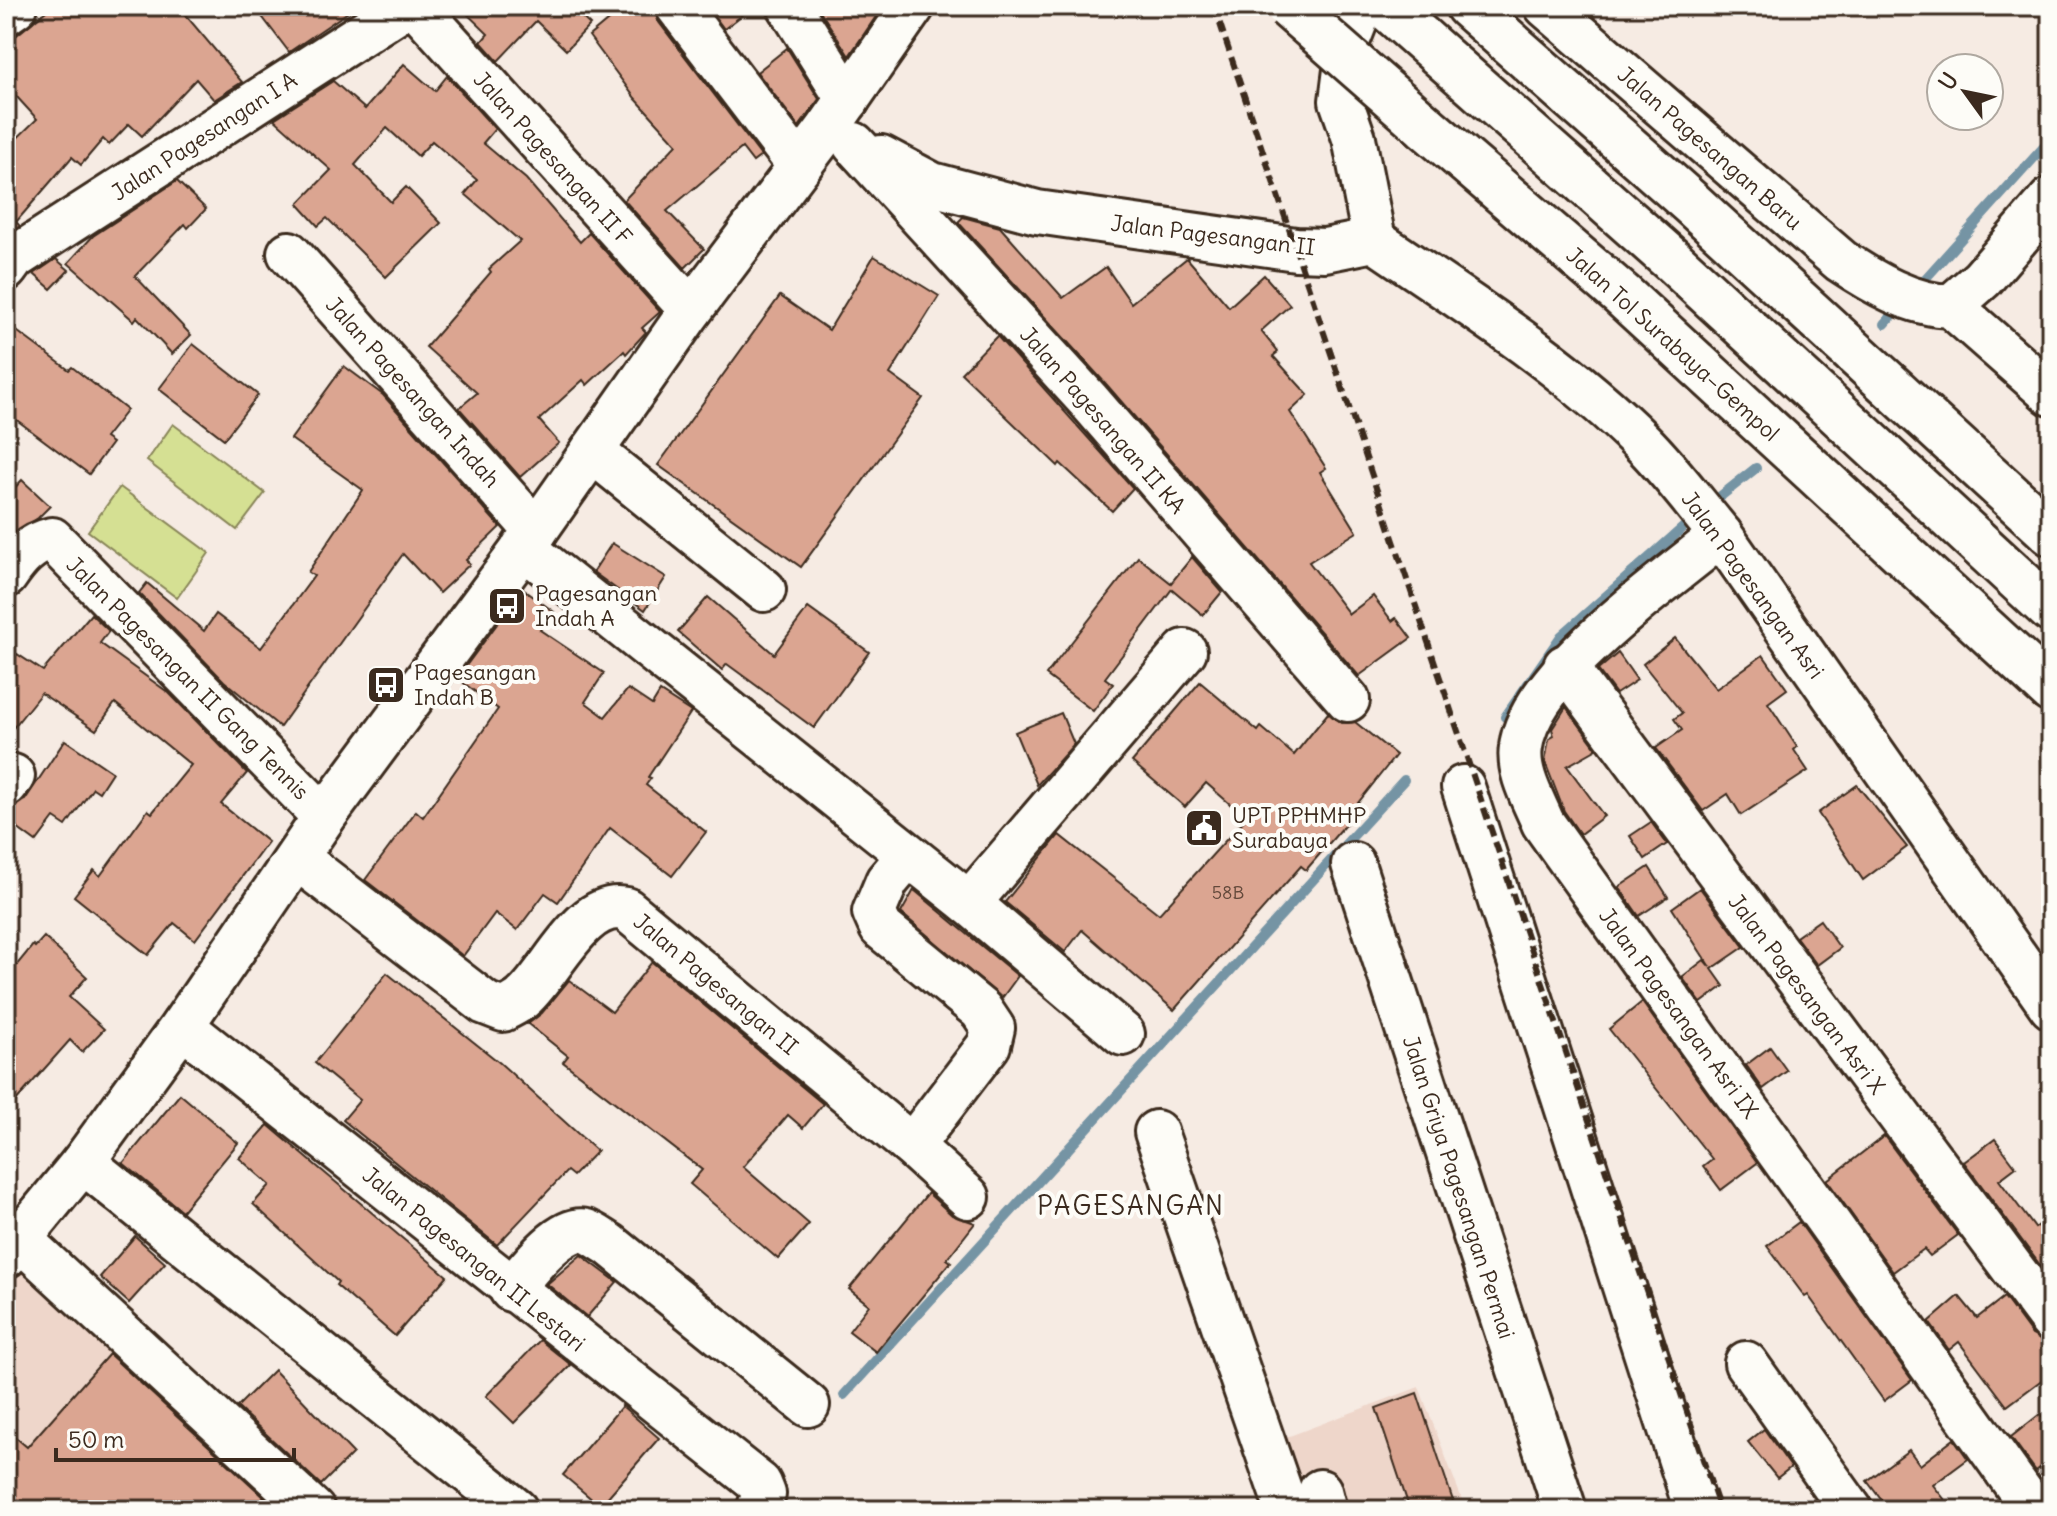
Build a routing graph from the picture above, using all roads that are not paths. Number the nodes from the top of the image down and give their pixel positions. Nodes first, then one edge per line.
1 (16, 6) edge
2 (405, 6) edge
3 (416, 6) edge
4 (677, 6) edge
5 (789, 6) edge
6 (913, 6) edge
7 (1288, 6) edge
8 (1362, 6) edge
9 (1385, 6) edge
10 (1546, 6) edge
11 (6, 13) edge
12 (1484, 19) edge
13 (843, 125) junction
14 (799, 166) junction
15 (2051, 199) edge
16 (1374, 240) junction
17 (289, 253) dead end
18 (6, 269) edge
19 (1942, 306) junction
20 (691, 310) junction
21 (2051, 394) edge
22 (592, 451) junction
23 (1719, 533) junction
24 (2051, 533) edge
25 (529, 539) junction
26 (6, 576) edge
27 (764, 590) dead end
28 (2051, 610) edge
29 (1185, 651) dead end
30 (1565, 666) junction
31 (2051, 690) edge
32 (1348, 700) dead end
33 (1463, 787) dead end
34 (324, 817) junction
35 (908, 856) junction
36 (297, 858) junction
37 (1353, 864) dead end
38 (969, 903) junction
39 (2051, 1007) edge
40 (182, 1026) junction
41 (1123, 1034) dead end
42 (1156, 1132) dead end
43 (912, 1146) junction
44 (83, 1162) junction
45 (968, 1197) dead end
46 (13, 1248) edge
47 (511, 1290) junction
48 (2051, 1320) edge
49 (1746, 1363) dead end
50 (808, 1405) dead end
51 (761, 1502) edge
52 (1310, 1504) edge
53 (313, 1510) edge
54 (516, 1510) edge
55 (1565, 1510) edge
56 (1696, 1510) edge
57 (1851, 1510) edge
58 (2034, 1510) edge

1 - 11 street
2 - 18 street, Jalan Pagesangan I A
3 - 20 street, Jalan Pagesangan II F
4 - 14 street
5 - 13 street, Jalan Pagesangan II KA
6 - 13 street
7 - 31 highway, Jalan Tol Surabaya–Gempol, bridge
8 - 16 street
9 - 28 highway
10 - 19 street, Jalan Pagesangan Baru
12 - 24 highway
13 - 14 street
13 - 16 street, Jalan Pagesangan II
13 - 32 street, Jalan Pagesangan II KA
14 - 20 street
15 - 19 street
16 - 23 street, Jalan Pagesangan Asri
17 - 25 street, Jalan Pagesangan Indah
19 - 21 street
20 - 22 street
22 - 25 street
22 - 27 street
23 - 30 street, Jalan Pagesangan Asri IX
23 - 39 street, Jalan Pagesangan Asri
25 - 34 street
25 - 35 street
26 - 34 street, Jalan Pagesangan II Gang Tennis
29 - 38 street
30 - 48 street, Jalan Pagesangan Asri X
30 - 58 street, Jalan Pagesangan Asri IX
33 - 56 street
34 - 36 street
35 - 38 street
35 - 43 street
36 - 40 street
36 - 43 street, Jalan Pagesangan II
37 - 55 street, Jalan Griya Pagesangan Permai
38 - 41 street
40 - 44 street
40 - 47 street, Jalan Pagesangan II Lestari
42 - 52 street
43 - 45 street, Jalan Pagesangan II
44 - 46 street
44 - 54 street
46 - 53 street
47 - 50 street
47 - 51 street, Jalan Pagesangan II Lestari
49 - 57 street

